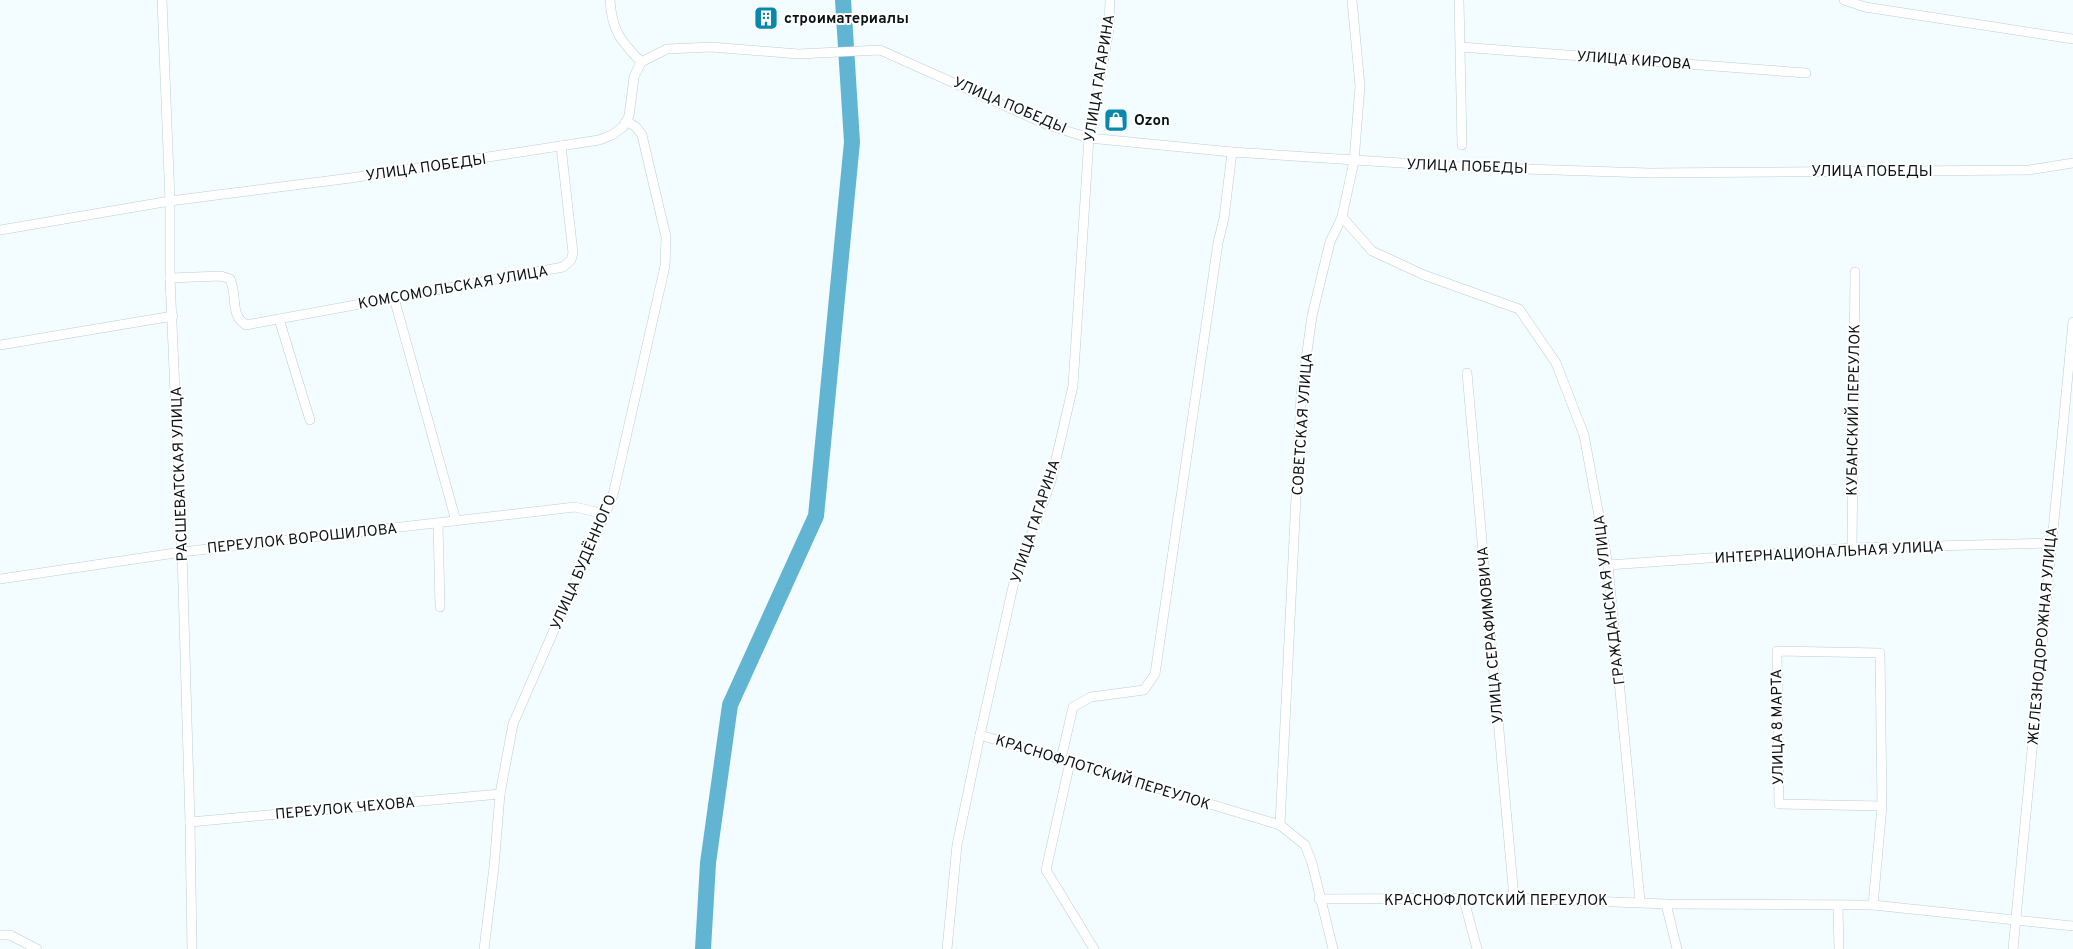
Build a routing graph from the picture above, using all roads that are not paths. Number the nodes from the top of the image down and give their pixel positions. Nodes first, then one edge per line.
1 (162, 0) edge
2 (610, 0) edge
3 (1110, 0) edge
4 (1352, 0) edge
5 (1459, 0) edge
6 (1844, 0) edge
7 (1865, 3) edge
8 (2073, 39) edge
9 (1461, 47) junction
10 (641, 62) junction
11 (1806, 73) dead end
12 (626, 121) junction
13 (1089, 138) junction
14 (562, 146) junction
15 (1462, 146) dead end
16 (1232, 152) junction
17 (1354, 161) junction
18 (2073, 163) edge
19 (170, 201) junction
20 (1342, 217) junction
21 (0, 230) edge
22 (1855, 272) dead end
23 (170, 278) junction
24 (394, 298) junction
25 (174, 316) junction
26 (279, 319) junction
27 (2073, 322) edge
28 (0, 345) edge
29 (1467, 373) dead end
30 (310, 420) dead end
31 (606, 514) junction
32 (456, 521) junction
33 (438, 523) junction
34 (2051, 543) junction
35 (1852, 548) junction
36 (182, 552) junction
37 (1608, 564) junction
38 (0, 579) edge
39 (440, 607) dead end
40 (980, 734) junction
41 (1065, 761) junction
42 (500, 794) junction
43 (1882, 806) junction
44 (190, 822) junction
45 (1280, 825) junction
46 (1514, 898) junction
47 (1320, 899) junction
48 (1464, 900) junction
49 (1640, 902) junction
50 (1666, 904) junction
51 (1873, 906) junction
52 (1838, 907) junction
53 (2015, 919) junction
54 (2073, 926) edge
55 (0, 935) edge
56 (36, 949) edge
57 (192, 949) edge
58 (484, 949) edge
59 (947, 949) edge
60 (1094, 949) edge
61 (1333, 949) edge
62 (1476, 949) edge
63 (1677, 949) edge
64 (1839, 949) edge
65 (2013, 949) edge

1 - 19 street, РАСШЕВАТСКАЯ УЛИЦА
2 - 10 street
3 - 13 street, УЛИЦА ГАГАРИНА
4 - 17 street, СОВЕТСКАЯ УЛИЦА
5 - 9 street
6 - 7 street
7 - 8 street
9 - 11 street, УЛИЦА КИРОВА
9 - 15 street
10 - 12 street
10 - 13 street, УЛИЦА ПОБЕДЫ
12 - 14 street, УЛИЦА ПОБЕДЫ
12 - 31 street, УЛИЦА БУДЁННОГО
13 - 16 street, УЛИЦА ПОБЕДЫ
13 - 40 street, УЛИЦА ГАГАРИНА
14 - 19 street, УЛИЦА ПОБЕДЫ
14 - 24 street, КОМСОМОЛЬСКАЯ УЛИЦА
16 - 17 street, УЛИЦА ПОБЕДЫ
16 - 41 street
17 - 18 street, УЛИЦА ПОБЕДЫ
17 - 20 street, СОВЕТСКАЯ УЛИЦА
19 - 21 street, УЛИЦА ПОБЕДЫ
19 - 23 street, РАСШЕВАТСКАЯ УЛИЦА
20 - 37 street, ГРАЖДАНСКАЯ УЛИЦА
20 - 45 street, СОВЕТСКАЯ УЛИЦА
22 - 35 street, КУБАНСКИЙ ПЕРЕУЛОК
23 - 25 street, РАСШЕВАТСКАЯ УЛИЦА
23 - 26 street, КОМСОМОЛЬСКАЯ УЛИЦА
24 - 26 street, КОМСОМОЛЬСКАЯ УЛИЦА
24 - 32 street
25 - 28 street
25 - 36 street, РАСШЕВАТСКАЯ УЛИЦА
26 - 30 street
27 - 34 street, ЖЕЛЕЗНОДОРОЖНАЯ УЛИЦА
29 - 46 street, УЛИЦА СЕРАФИМОВИЧА
31 - 32 street, ПЕРЕУЛОК ВОРОШИЛОВА
31 - 42 street, УЛИЦА БУДЁННОГО
32 - 33 street, ПЕРЕУЛОК ВОРОШИЛОВА
33 - 36 street, ПЕРЕУЛОК ВОРОШИЛОВА
33 - 39 street
34 - 35 street, ИНТЕРНАЦИОНАЛЬНАЯ УЛИЦА
34 - 53 street, ЖЕЛЕЗНОДОРОЖНАЯ УЛИЦА
35 - 37 street, ИНТЕРНАЦИОНАЛЬНАЯ УЛИЦА
36 - 38 street, ПЕРЕУЛОК ВОРОШИЛОВА
36 - 44 street, РАСШЕВАТСКАЯ УЛИЦА
37 - 49 street, ГРАЖДАНСКАЯ УЛИЦА
40 - 41 street, КРАСНОФЛОТСКИЙ ПЕРЕУЛОК
40 - 59 street, УЛИЦА ГАГАРИНА
41 - 45 street, КРАСНОФЛОТСКИЙ ПЕРЕУЛОК
41 - 60 street
42 - 44 street, ПЕРЕУЛОК ЧЕХОВА
42 - 58 street, УЛИЦА БУДЁННОГО
43 - 43 street, УЛИЦА 8 МАРТА
43 - 51 street, УЛИЦА 8 МАРТА
44 - 57 street, РАСШЕВАТСКАЯ УЛИЦА
45 - 47 street, КРАСНОФЛОТСКИЙ ПЕРЕУЛОК
46 - 48 street, КРАСНОФЛОТСКИЙ ПЕРЕУЛОК
46 - 49 street, КРАСНОФЛОТСКИЙ ПЕРЕУЛОК
47 - 48 street, КРАСНОФЛОТСКИЙ ПЕРЕУЛОК
47 - 61 street
48 - 62 street
49 - 50 street, КРАСНОФЛОТСКИЙ ПЕРЕУЛОК
50 - 52 street, КРАСНОФЛОТСКИЙ ПЕРЕУЛОК
50 - 63 street
51 - 52 street, КРАСНОФЛОТСКИЙ ПЕРЕУЛОК
51 - 53 street, КРАСНОФЛОТСКИЙ ПЕРЕУЛОК
52 - 64 street
53 - 54 street, КРАСНОФЛОТСКИЙ ПЕРЕУЛОК
53 - 65 street, ЖЕЛЕЗНОДОРОЖНАЯ УЛИЦА
55 - 56 street

